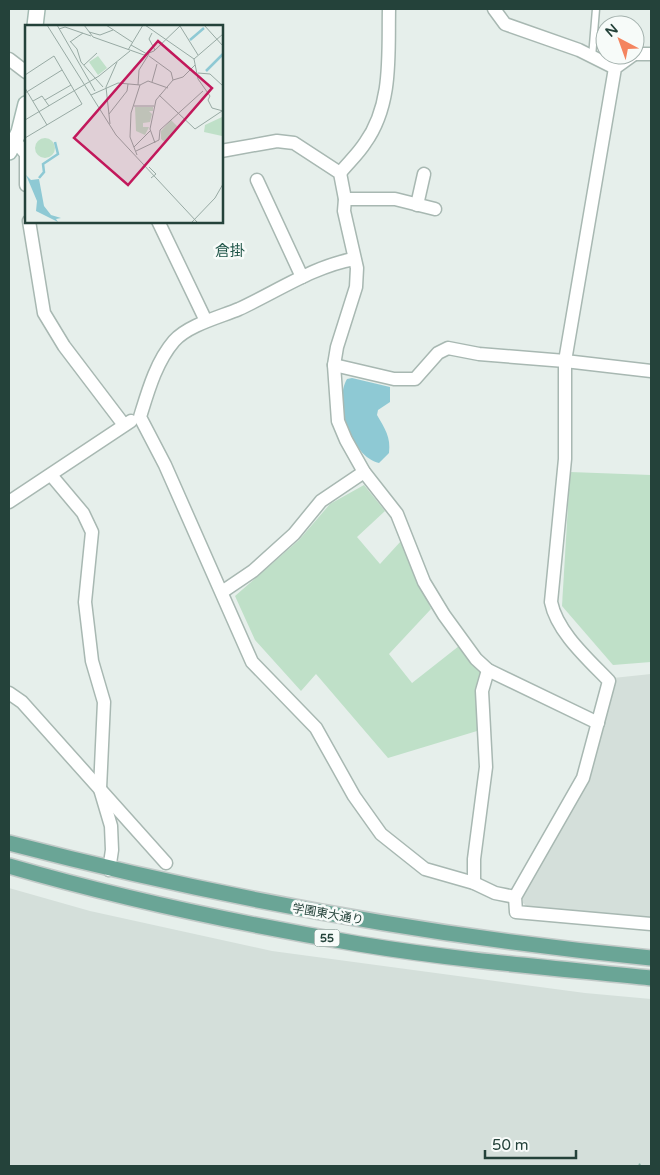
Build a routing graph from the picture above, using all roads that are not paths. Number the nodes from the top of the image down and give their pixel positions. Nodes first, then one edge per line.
1 (37, 9) edge
2 (388, 9) edge
3 (494, 9) edge
4 (596, 9) edge
5 (35, 25) edge
6 (592, 57) junction
7 (9, 59) edge
8 (619, 65) edge
9 (615, 68) junction
10 (25, 71) edge
11 (25, 107) edge
12 (12, 147) edge
13 (222, 151) edge
14 (25, 154) edge
15 (340, 173) junction
16 (424, 174) dead end
17 (257, 180) dead end
18 (345, 199) junction
19 (417, 204) junction
20 (435, 210) dead end
21 (29, 222) edge
22 (158, 222) edge
23 (354, 259) junction
24 (302, 278) junction
25 (206, 321) junction
26 (566, 360) junction
27 (334, 365) junction
28 (651, 371) edge
29 (140, 417) junction
30 (124, 425) junction
31 (364, 472) junction
32 (51, 475) junction
33 (9, 502) edge
34 (222, 592) junction
35 (488, 670) junction
36 (9, 693) edge
37 (598, 723) junction
38 (100, 789) junction
39 (9, 843) edge
40 (166, 863) dead end
41 (9, 866) edge
42 (109, 870) junction
43 (474, 883) junction
44 (515, 897) junction
45 (651, 924) edge
46 (651, 958) edge
47 (651, 978) edge

1 - 5 main road
2 - 15 street
3 - 6 street
4 - 6 lane
6 - 9 street
7 - 10 street
8 - 9 street
9 - 26 street
11 - 12 main road
12 - 14 street
13 - 15 street
15 - 18 street
16 - 19 street
17 - 24 street
18 - 19 street
18 - 23 street
19 - 20 street
21 - 30 street
22 - 25 street
23 - 24 street
23 - 27 street
24 - 25 street
25 - 29 street
26 - 27 street
26 - 28 street
26 - 37 street
27 - 31 street
29 - 30 street
29 - 34 street
30 - 32 street
31 - 34 street
31 - 35 street
32 - 33 street
32 - 38 street
34 - 43 street
35 - 37 street
35 - 43 street
36 - 38 street
37 - 44 street
38 - 40 street
38 - 42 street
39 - 42 main road, 学園東大通り / 55
41 - 47 main road, 学園東大通り / 55
42 - 46 main road, 学園東大通り / 55
43 - 44 street
44 - 45 street

